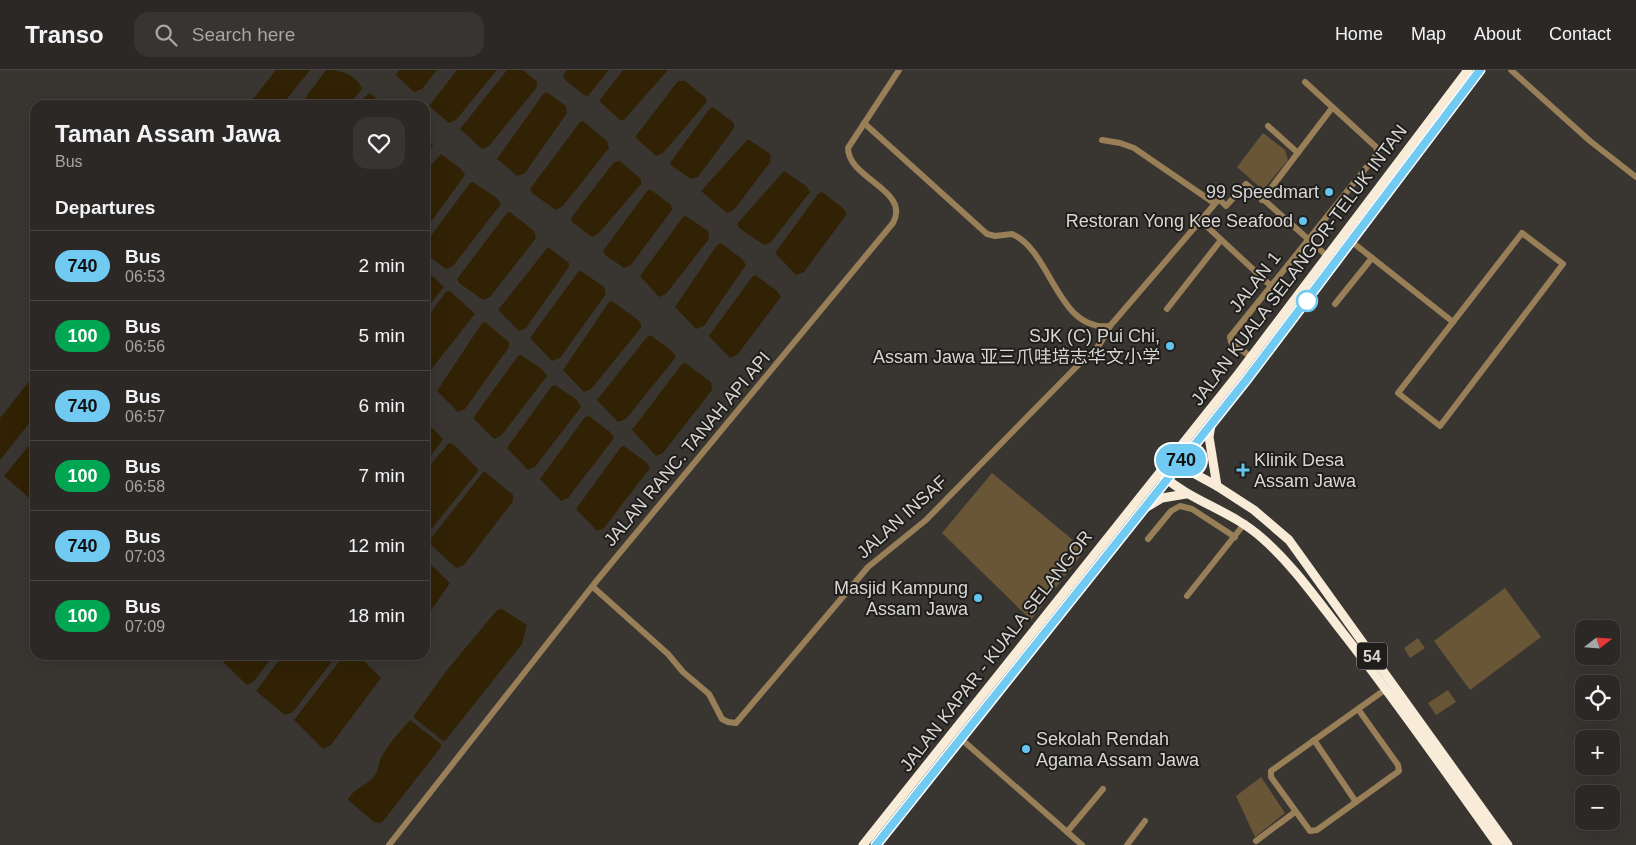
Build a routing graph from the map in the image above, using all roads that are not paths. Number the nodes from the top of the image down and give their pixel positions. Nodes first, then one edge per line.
1 (899, 70) edge
2 (1468, 70) edge
3 (1480, 70) edge
4 (1511, 70) edge
5 (1305, 82) dead end
6 (1332, 108) junction
7 (864, 123) junction
8 (1268, 126) dead end
9 (1102, 140) dead end
10 (1298, 152) junction
11 (1636, 177) edge
12 (1262, 200) junction
13 (1214, 203) junction
14 (1200, 220) junction
15 (1307, 239) junction
16 (1222, 240) junction
17 (1352, 242) junction
18 (1326, 255) junction
19 (1372, 258) junction
20 (1271, 286) junction
21 (1335, 304) dead end
22 (1168, 309) dead end
23 (1453, 322) junction
24 (1110, 326) junction
25 (1251, 357) junction
26 (1212, 422) junction
27 (1168, 459) junction
28 (1180, 462) junction
29 (1157, 475) junction
30 (1166, 479) junction
31 (1217, 486) junction
32 (1186, 494) junction
33 (1138, 514) junction
34 (1245, 523) junction
35 (1235, 537) junction
36 (1148, 540) dead end
37 (593, 587) junction
38 (1187, 596) dead end
39 (1386, 689) junction
40 (1358, 709) junction
41 (960, 738) junction
42 (1314, 740) junction
43 (1103, 789) dead end
44 (1356, 802) junction
45 (1295, 812) junction
46 (1145, 821) dead end
47 (1067, 832) junction
48 (1256, 841) dead end
49 (389, 845) edge
50 (863, 845) edge
51 (876, 845) edge
52 (1082, 845) edge
53 (1127, 845) edge
54 (1498, 845) edge
55 (1508, 845) edge

1 - 7 street, JALAN RANC. TANAH API API
2 - 18 highway, JALAN KUALA SELANGOR-TELUK INTAN
3 - 17 highway, JALAN KUALA SELANGOR-TELUK INTAN
4 - 11 street
5 - 6 street
6 - 10 street
6 - 15 street, JALAN 1
7 - 24 street
7 - 37 street, JALAN RANC. TANAH API API
8 - 10 street
9 - 13 street
10 - 12 street
12 - 13 street
12 - 15 street
13 - 14 street
14 - 16 street
14 - 24 street
15 - 18 street
15 - 20 street, JALAN 1
16 - 20 street
16 - 22 street
17 - 19 street
17 - 26 highway, JALAN KUALA SELANGOR-TELUK INTAN
18 - 25 highway, JALAN KUALA SELANGOR-TELUK INTAN
19 - 21 street
19 - 23 street
20 - 25 street, JALAN 1
23 - 23 street
24 - 37 street, JALAN INSAF
25 - 27 highway, JALAN KUALA SELANGOR-TELUK INTAN
26 - 28 highway, JALAN KUALA SELANGOR-TELUK INTAN
26 - 31 highway
27 - 28 highway, 54
27 - 29 highway, JALAN KUALA SELANGOR-TELUK INTAN
28 - 30 highway, JALAN KAPAR - KUALA SELANGOR
28 - 31 highway, 54
29 - 30 highway, 54
29 - 50 highway, JALAN KAPAR - KUALA SELANGOR
30 - 32 highway, 54
30 - 33 highway, JALAN KAPAR - KUALA SELANGOR
31 - 55 highway, 54
32 - 33 highway
32 - 34 highway, 54
33 - 41 highway, JALAN KAPAR - KUALA SELANGOR
34 - 35 street
34 - 39 highway, 54
35 - 36 street
35 - 38 street
37 - 49 street, JALAN RANC. TANAH API API
39 - 40 street
39 - 54 highway, 54
40 - 42 street
40 - 44 street
41 - 47 street
41 - 51 highway, JALAN KAPAR - KUALA SELANGOR
42 - 44 street
42 - 45 street
43 - 47 street
44 - 45 street
45 - 48 street
46 - 53 street
47 - 52 street

